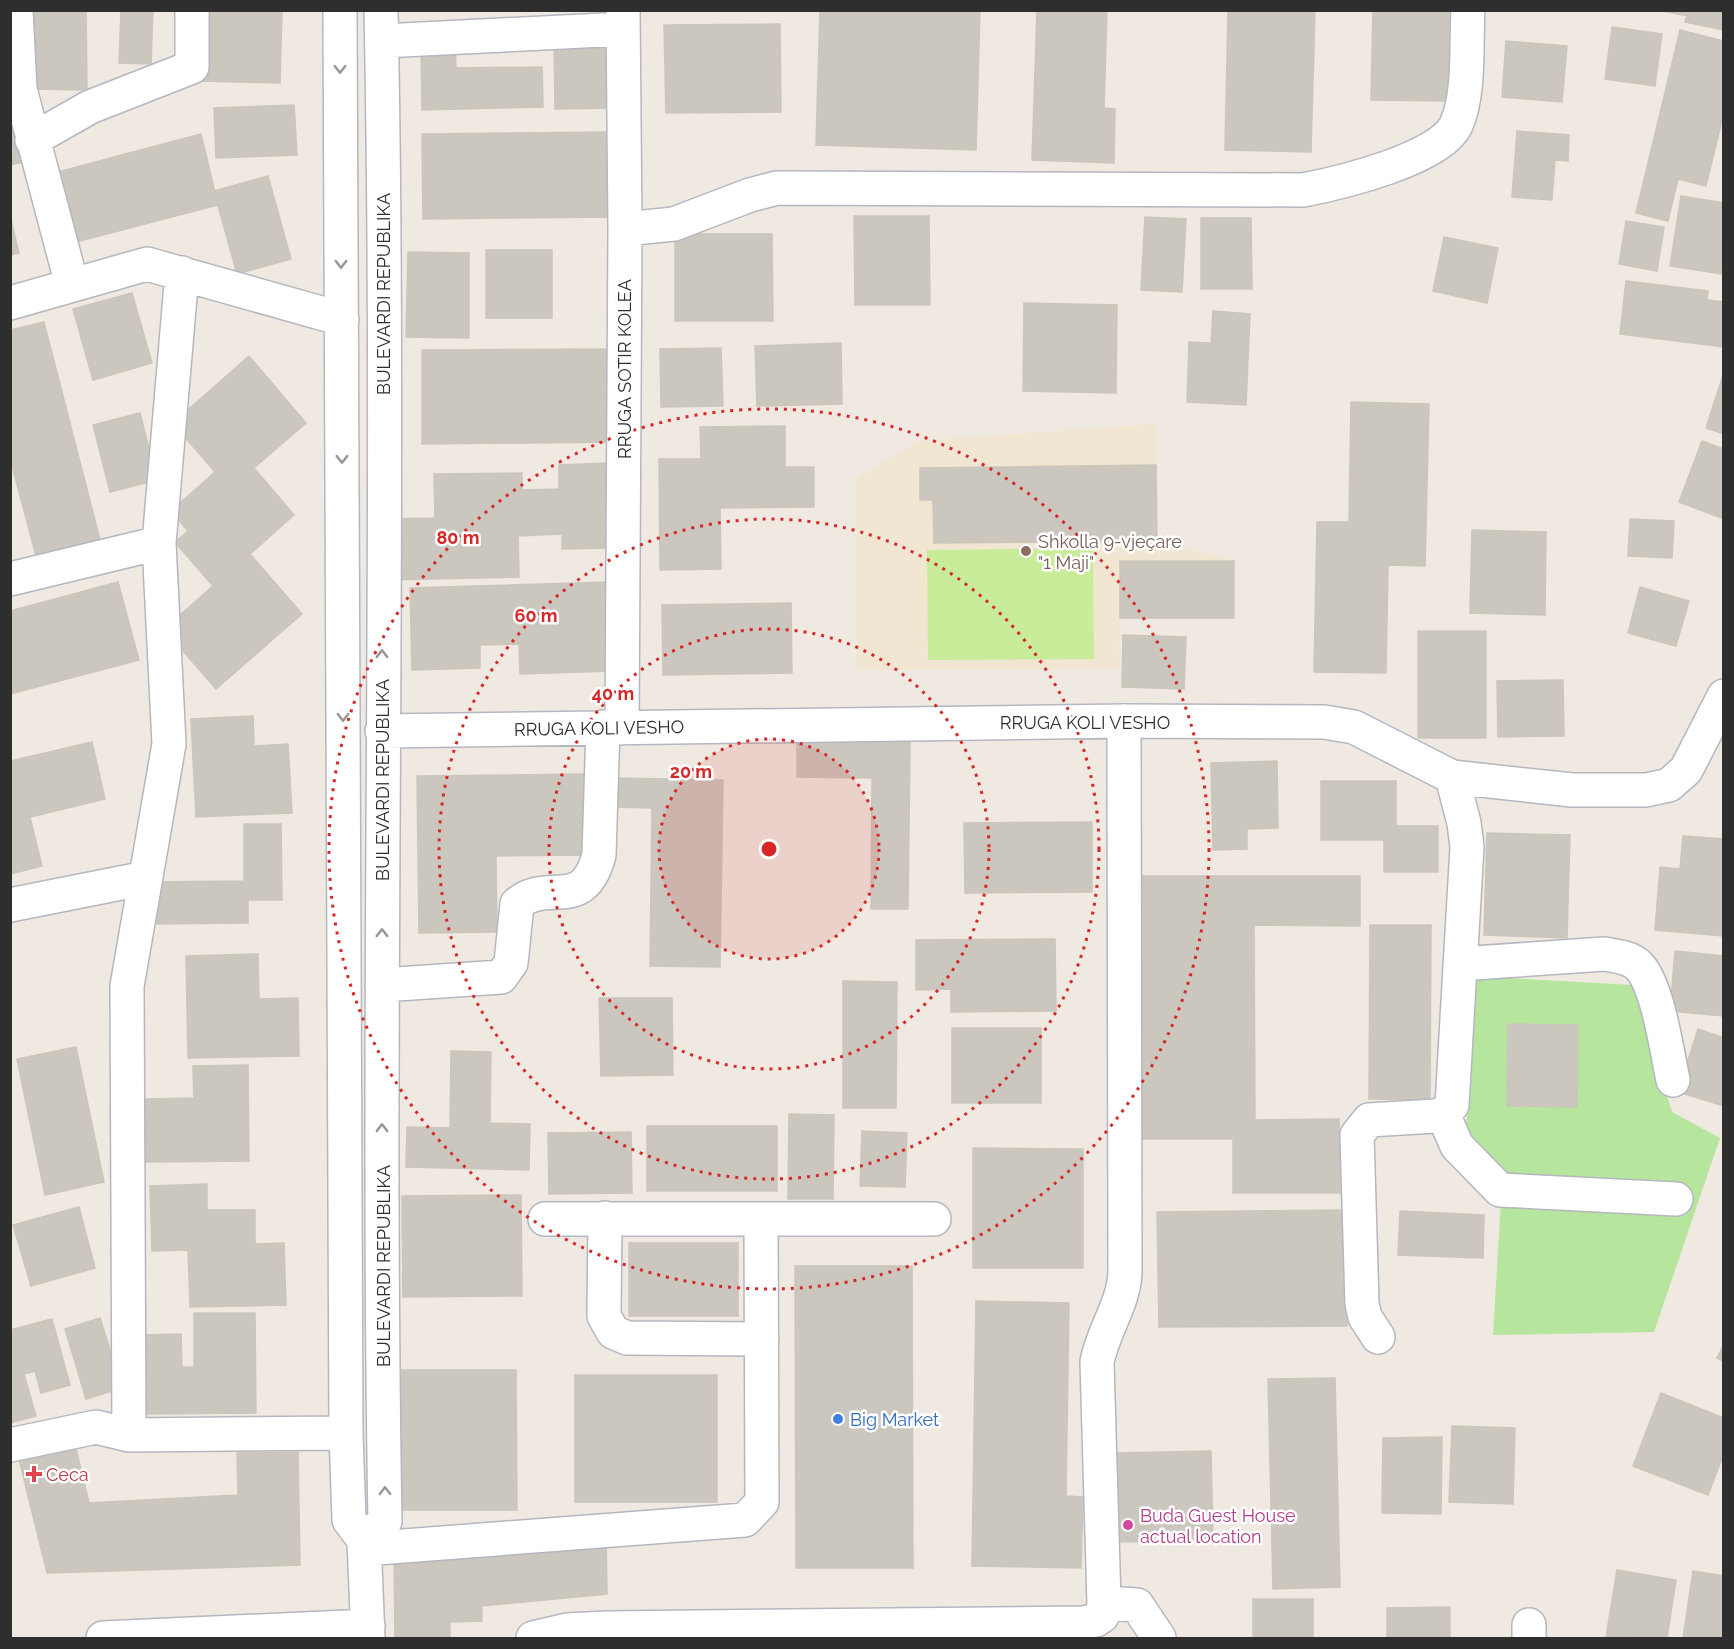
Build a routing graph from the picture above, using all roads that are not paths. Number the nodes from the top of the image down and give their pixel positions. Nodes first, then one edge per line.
1 (16, 10) edge
2 (192, 10) edge
3 (340, 10) edge
4 (1468, 10) edge
5 (623, 20) edge
6 (382, 26) edge
7 (33, 140) junction
8 (625, 229) junction
9 (182, 273) junction
10 (72, 285) junction
11 (10, 303) edge
12 (342, 319) junction
13 (159, 543) junction
14 (10, 579) edge
15 (1724, 696) edge
16 (1124, 722) junction
17 (613, 727) junction
18 (382, 731) junction
19 (1452, 777) junction
20 (146, 878) junction
21 (10, 905) edge
22 (1460, 964) junction
23 (382, 985) junction
24 (1673, 1080) dead end
25 (1443, 1113) junction
26 (1676, 1199) dead end
27 (605, 1218) junction
28 (545, 1219) dead end
29 (934, 1219) dead end
30 (761, 1220) junction
31 (1378, 1337) dead end
32 (762, 1340) junction
33 (346, 1433) junction
34 (129, 1435) junction
35 (10, 1444) edge
36 (364, 1544) junction
37 (1104, 1603) junction
38 (368, 1632) edge
39 (103, 1638) edge
40 (533, 1638) edge
41 (1159, 1638) edge

1 - 7 street
2 - 7 street
3 -> 12 street, BULEVARDI REPUBLIKA
4 - 8 street
5 - 6 street
5 - 8 street, RRUGA SOTIR KOLEA
18 -> 6 street, BULEVARDI REPUBLIKA
7 - 10 street
8 - 17 street, RRUGA SOTIR KOLEA
9 - 10 street
9 - 12 street
9 - 13 street
10 - 11 street
12 -> 33 street, BULEVARDI REPUBLIKA
13 - 14 street
13 - 20 street
15 - 19 street, RRUGA KOLI VESHO
16 - 17 street, RRUGA KOLI VESHO
16 - 19 street, RRUGA KOLI VESHO
16 - 37 street
17 - 18 street, RRUGA KOLI VESHO
17 - 23 street, RRUGA SOTIR KOLEA
23 -> 18 street, BULEVARDI REPUBLIKA
19 - 22 street
20 - 21 street
20 - 34 street
22 - 24 street
22 - 25 street
36 -> 23 street, BULEVARDI REPUBLIKA
25 - 26 street
25 - 31 street
27 - 28 street
27 - 30 street
27 - 32 street
29 - 30 street
30 - 32 street
32 - 36 street
33 - 34 street
33 - 36 street, BULEVARDI REPUBLIKA
34 - 35 street
36 - 38 street, BULEVARDI REPUBLIKA
37 - 40 street
37 - 41 street
38 - 39 street

